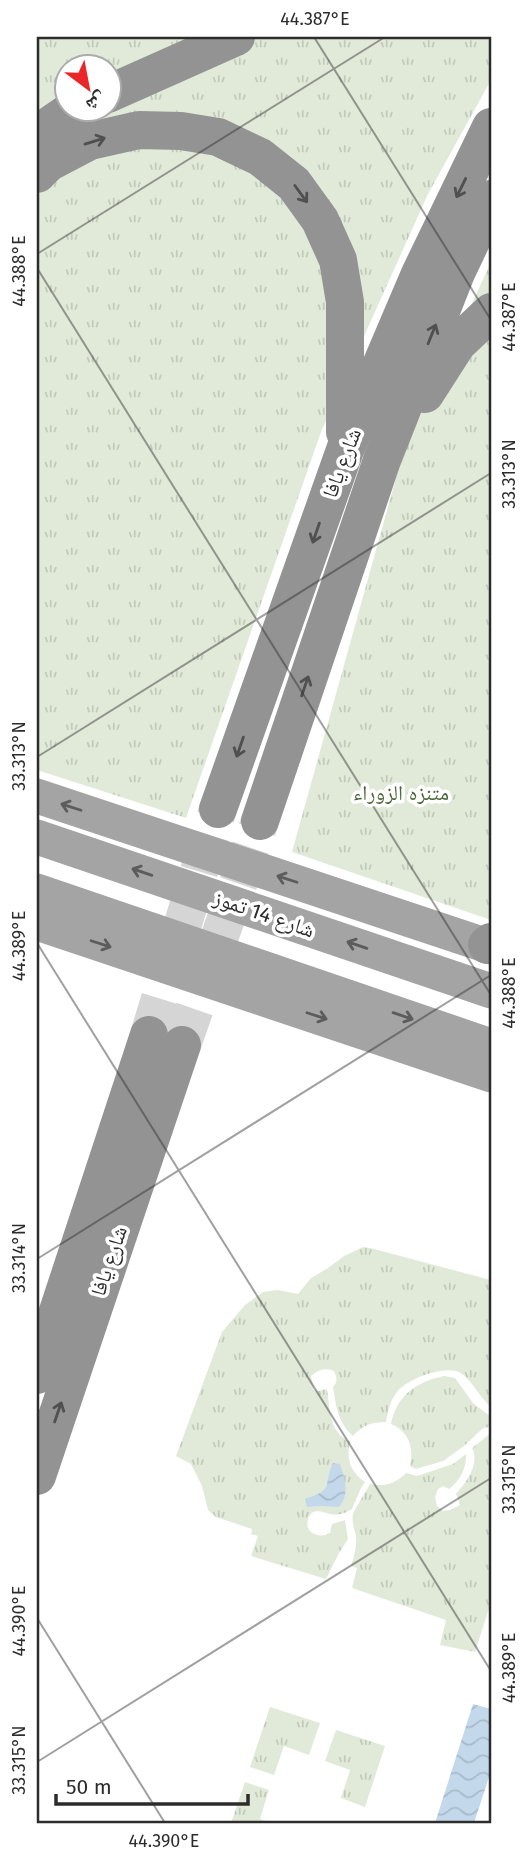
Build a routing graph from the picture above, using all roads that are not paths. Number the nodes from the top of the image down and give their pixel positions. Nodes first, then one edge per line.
1 (236, 37) edge
2 (122, 88) edge
3 (55, 122) edge
4 (491, 127) edge
5 (37, 134) edge
6 (37, 174) edge
7 (491, 199) edge
8 (491, 312) edge
9 (345, 450) junction
10 (382, 460) junction
11 (37, 796) edge
12 (218, 809) tunnel mouth
13 (260, 821) tunnel mouth
14 (37, 837) edge
15 (37, 868) edge
16 (37, 891) edge
17 (37, 923) edge
18 (490, 945) edge
19 (491, 991) edge
20 (491, 1021) edge
21 (491, 1046) edge
22 (491, 1074) edge
23 (37, 1375) edge
24 (37, 1476) edge

1 - 2 highway
3 - 5 highway
4 -> 9 highway, شارع يافا
6 -> 9 highway
10 -> 7 highway, شارع يافا
8 - 10 highway
9 -> 12 highway, شارع يافا
13 -> 10 highway, شارع يافا
18 -> 11 main road
19 -> 14 main road, شارع 14 تموز
15 - 20 main road, شارع 14 تموز
16 -> 21 main road
17 -> 22 main road
24 -> 23 highway, شارع يافا

